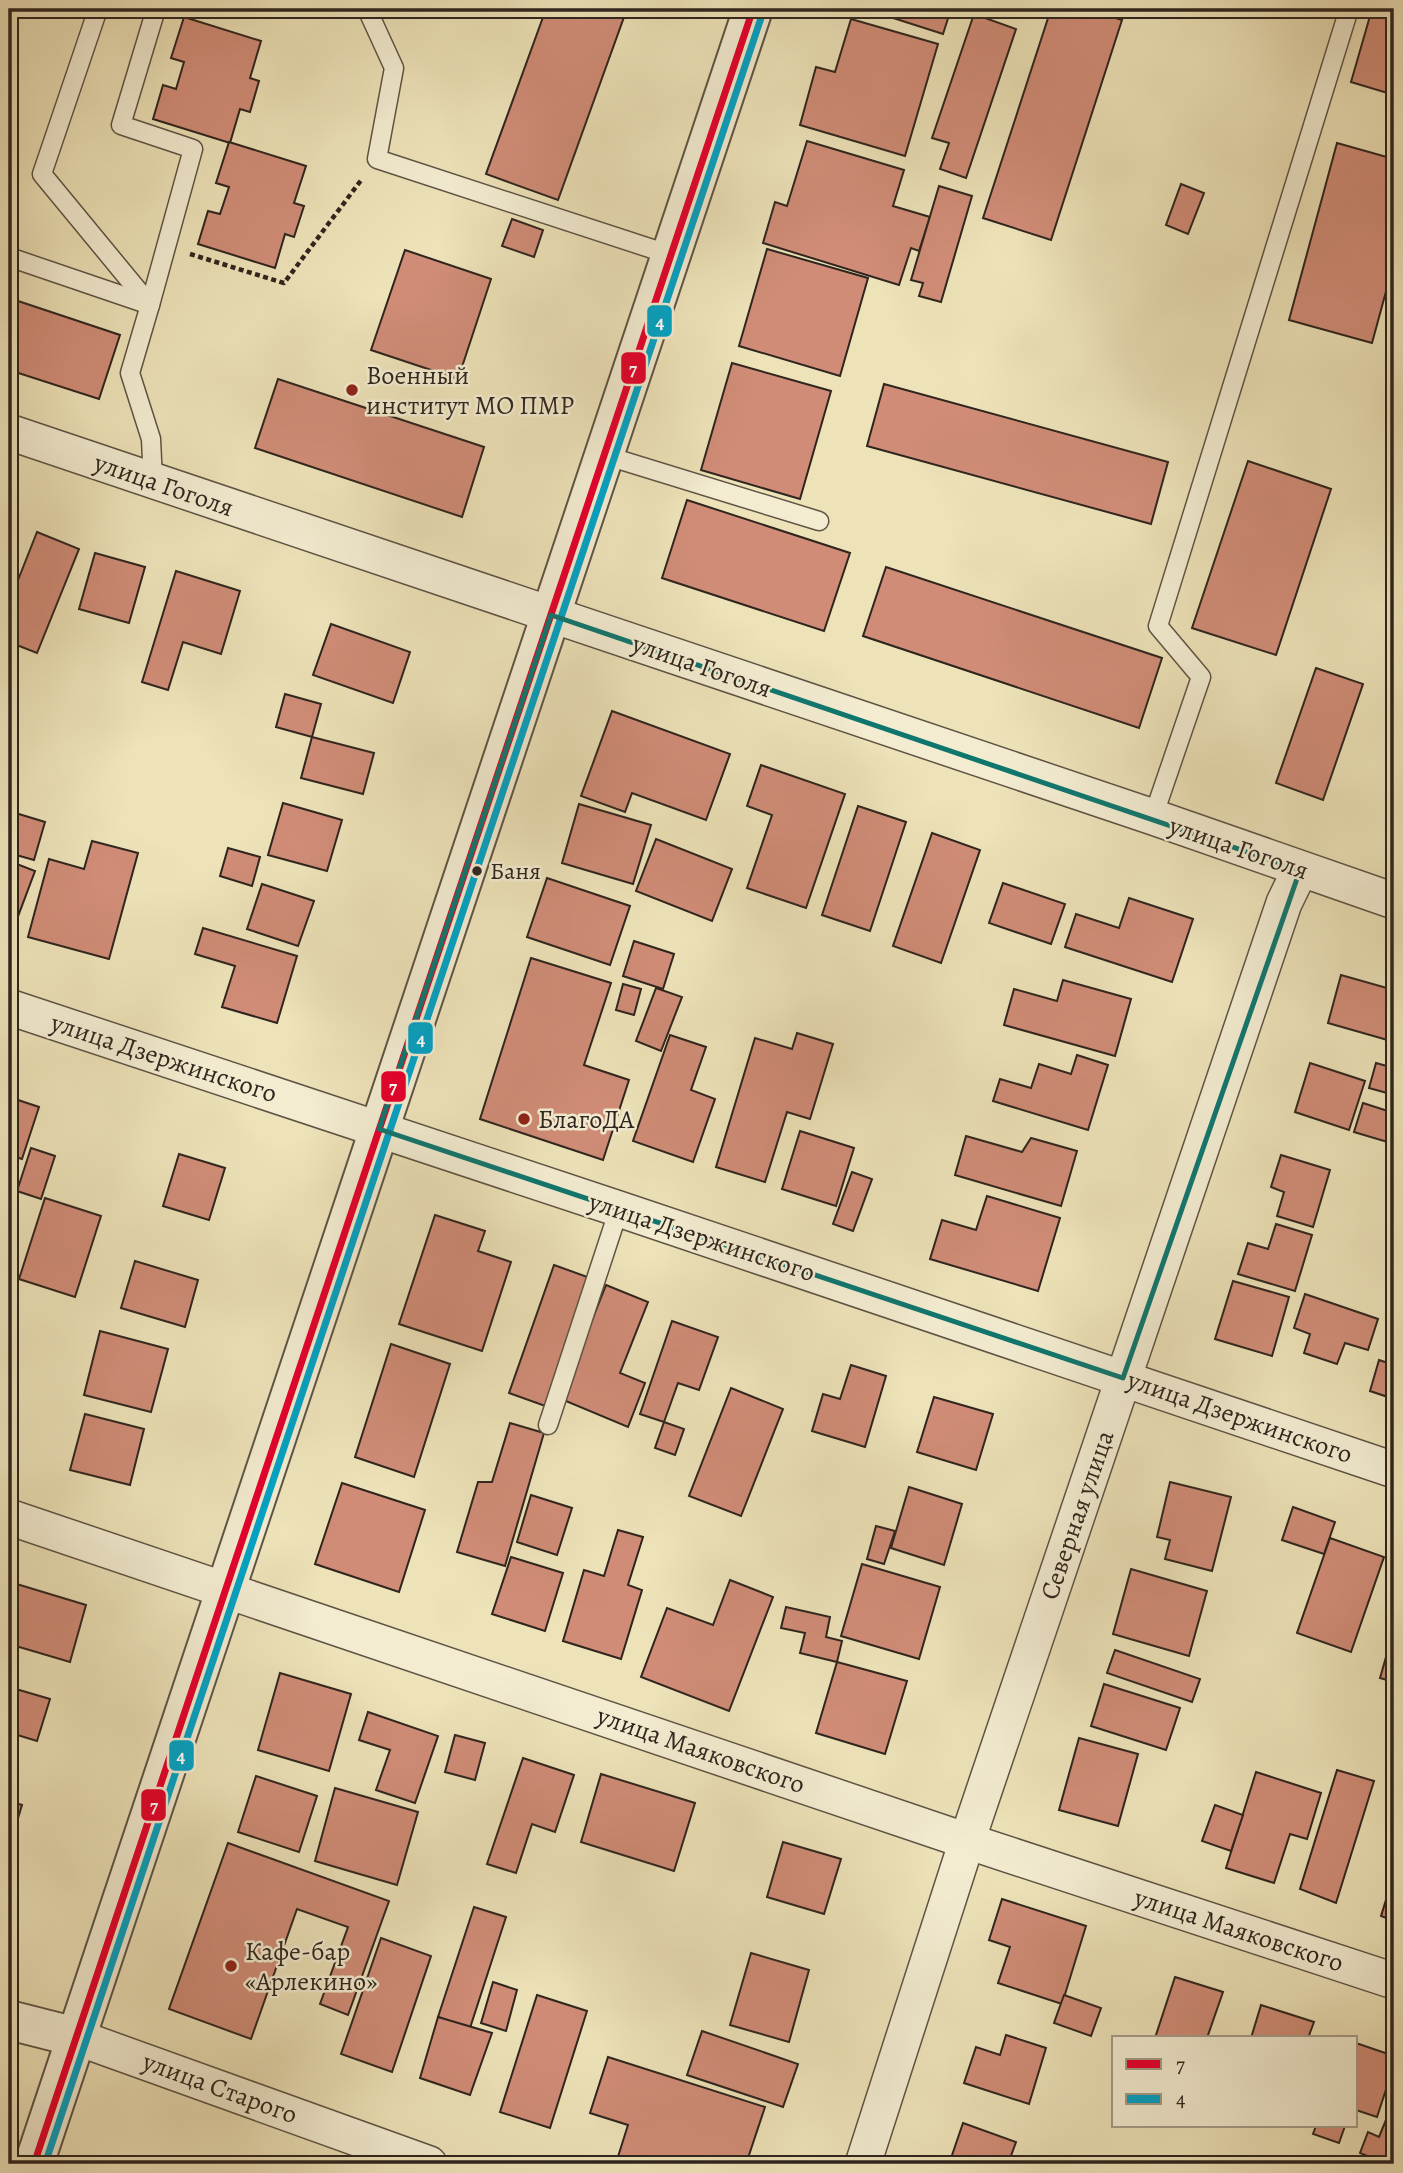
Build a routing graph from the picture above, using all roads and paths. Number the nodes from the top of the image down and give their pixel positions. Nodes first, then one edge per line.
1 (99, 9) edge
2 (156, 9) edge
3 (367, 9) edge
4 (753, 9) edge
5 (1349, 9) edge
6 (377, 159) junction
7 (166, 247) junction
8 (671, 255) junction
9 (9, 257) edge
10 (150, 305) junction
11 (9, 432) edge
12 (604, 455) junction
13 (153, 482) junction
14 (819, 521) dead end
15 (551, 615) junction
16 (1153, 817) junction
17 (1300, 870) junction
18 (1394, 901) edge
19 (9, 1007) edge
20 (379, 1129) junction
21 (619, 1209) junction
22 (1123, 1378) junction
23 (548, 1425) dead end
24 (1394, 1470) edge
25 (9, 1517) edge
26 (226, 1589) junction
27 (967, 1841) junction
28 (1394, 1981) edge
29 (9, 2020) edge
30 (76, 2037) junction
31 (33, 2164) edge
32 (429, 2164) edge
33 (863, 2164) edge

1 - 10 lane
2 - 7 lane
3 - 6 lane
4 - 8 street
5 - 16 lane
6 - 7 path
6 - 8 lane
7 - 10 lane
8 - 12 street
9 - 10 lane
10 - 13 lane
11 - 13 street, улица Гоголя
12 - 14 lane
12 - 15 street
13 - 15 street, улица Гоголя
15 - 16 street, улица Гоголя
15 - 20 street
16 - 17 street, улица Гоголя
17 - 18 street, улица Гоголя
17 - 22 street, Северная улица
19 - 20 street, улица Дзержинского
20 - 21 street, улица Дзержинского
20 - 26 street
21 - 22 street, улица Дзержинского
21 - 23 lane
22 - 24 street, улица Дзержинского
22 - 27 street, Северная улица
25 - 26 street, улица Маяковского
26 - 27 street, улица Маяковского
26 - 30 street
27 - 28 street, улица Маяковского
27 - 33 street, Северная улица
29 - 30 street, улица Старого
30 - 31 street
30 - 32 street, улица Старого

